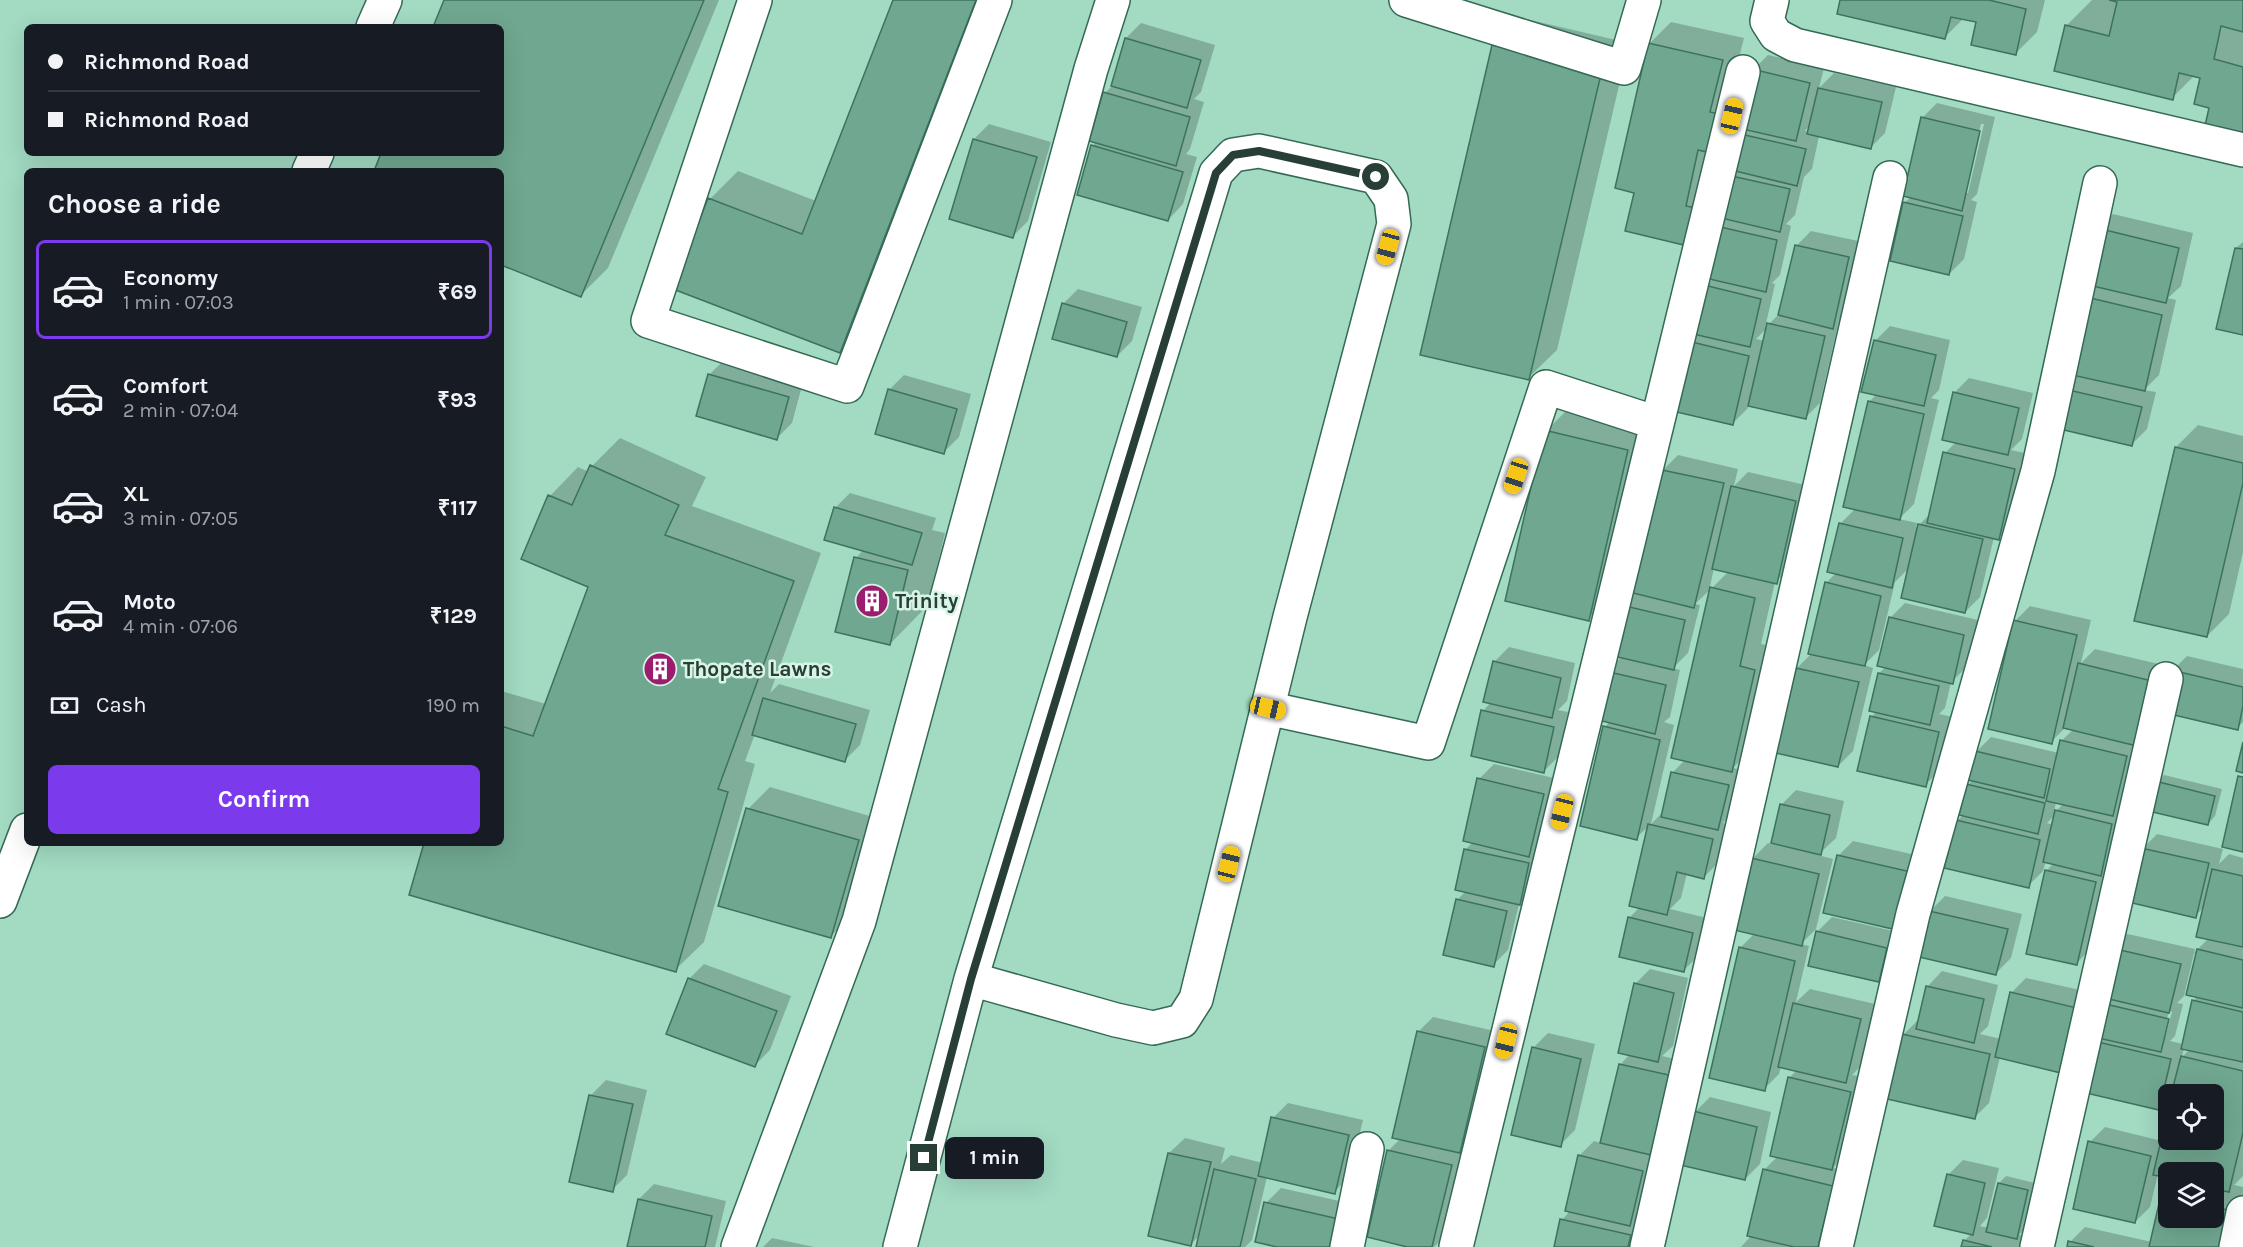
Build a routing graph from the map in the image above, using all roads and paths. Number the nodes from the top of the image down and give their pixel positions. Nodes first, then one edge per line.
1 (385, 0) edge
2 (755, 0) edge
3 (995, 0) edge
4 (1113, 0) edge
5 (1406, 0) edge
6 (1644, 0) edge
7 (1772, 0) edge
8 (374, 24) edge
9 (1743, 72) dead end
10 (2243, 150) edge
11 (1890, 178) dead end
12 (2100, 183) dead end
13 (1657, 423) junction
14 (2166, 679) dead end
15 (1268, 708) junction
16 (24, 838) edge
17 (0, 901) edge
18 (971, 979) junction
19 (1367, 1149) dead end
20 (2243, 1213) edge
21 (738, 1247) edge
22 (900, 1247) edge
23 (1347, 1247) edge
24 (1456, 1247) edge
25 (1647, 1247) edge
26 (1836, 1247) edge
27 (2037, 1247) edge
28 (2236, 1247) edge

1 - 8 street
2 - 3 street
4 - 21 street
5 - 6 street
7 - 10 street
9 - 13 street
11 - 25 street
12 - 26 street
13 - 15 street
13 - 24 street
14 - 27 street
15 - 18 street
15 - 18 street
16 - 17 street
18 - 22 street
19 - 23 street
20 - 28 street

